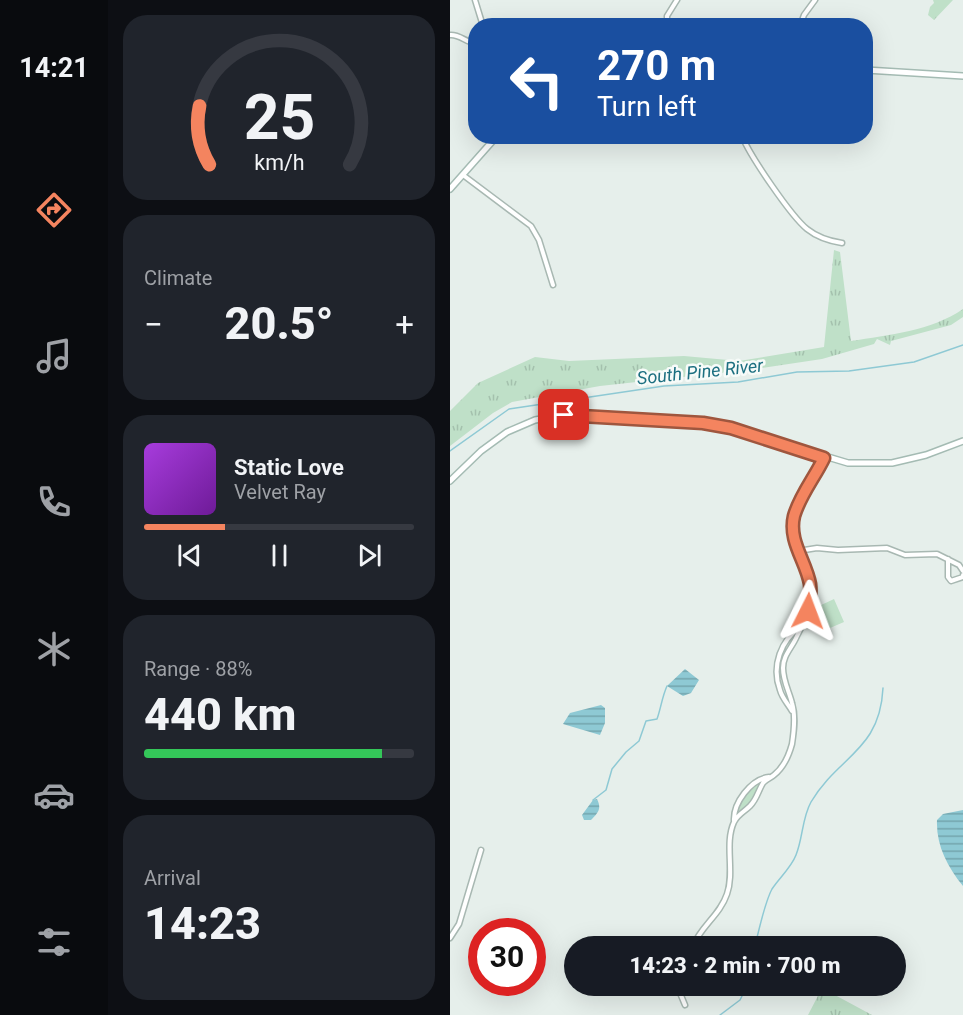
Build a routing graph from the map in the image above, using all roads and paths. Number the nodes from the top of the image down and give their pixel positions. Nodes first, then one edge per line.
1 (476, 0) edge
2 (677, 0) edge
3 (815, 0) edge
4 (481, 18) edge
5 (667, 18) edge
6 (803, 18) edge
7 (450, 35) edge
8 (468, 41) edge
9 (873, 70) edge
10 (963, 76) edge
11 (490, 144) edge
12 (746, 144) edge
13 (463, 175) junction
14 (450, 189) edge
15 (842, 243) dead end
16 (553, 285) dead end
17 (963, 441) edge
18 (824, 458) junction
19 (450, 481) edge
20 (798, 551) junction
21 (948, 558) junction
22 (963, 573) edge
23 (801, 625) junction
24 (777, 675) junction
25 (783, 675) junction
26 (794, 714) junction
27 (770, 778) junction
28 (734, 822) junction
29 (482, 850) dead end
30 (697, 936) edge
31 (450, 938) edge
32 (681, 996) edge
33 (685, 1005) dead end

1 - 4 street
2 - 5 street
3 - 6 street
7 - 8 street
9 - 10 main road
11 - 13 main road
12 - 15 street
13 - 14 main road
13 - 16 street
17 - 18 main road
18 - 19 main road
18 - 20 street
20 - 21 street
20 - 23 street
21 - 22 street
21 - 22 street
23 - 24 street
23 - 25 street
24 - 25 street
24 - 26 street
25 - 26 street
26 - 27 street
27 - 28 street
27 - 28 street
28 - 30 street
29 - 31 street
32 - 33 street

